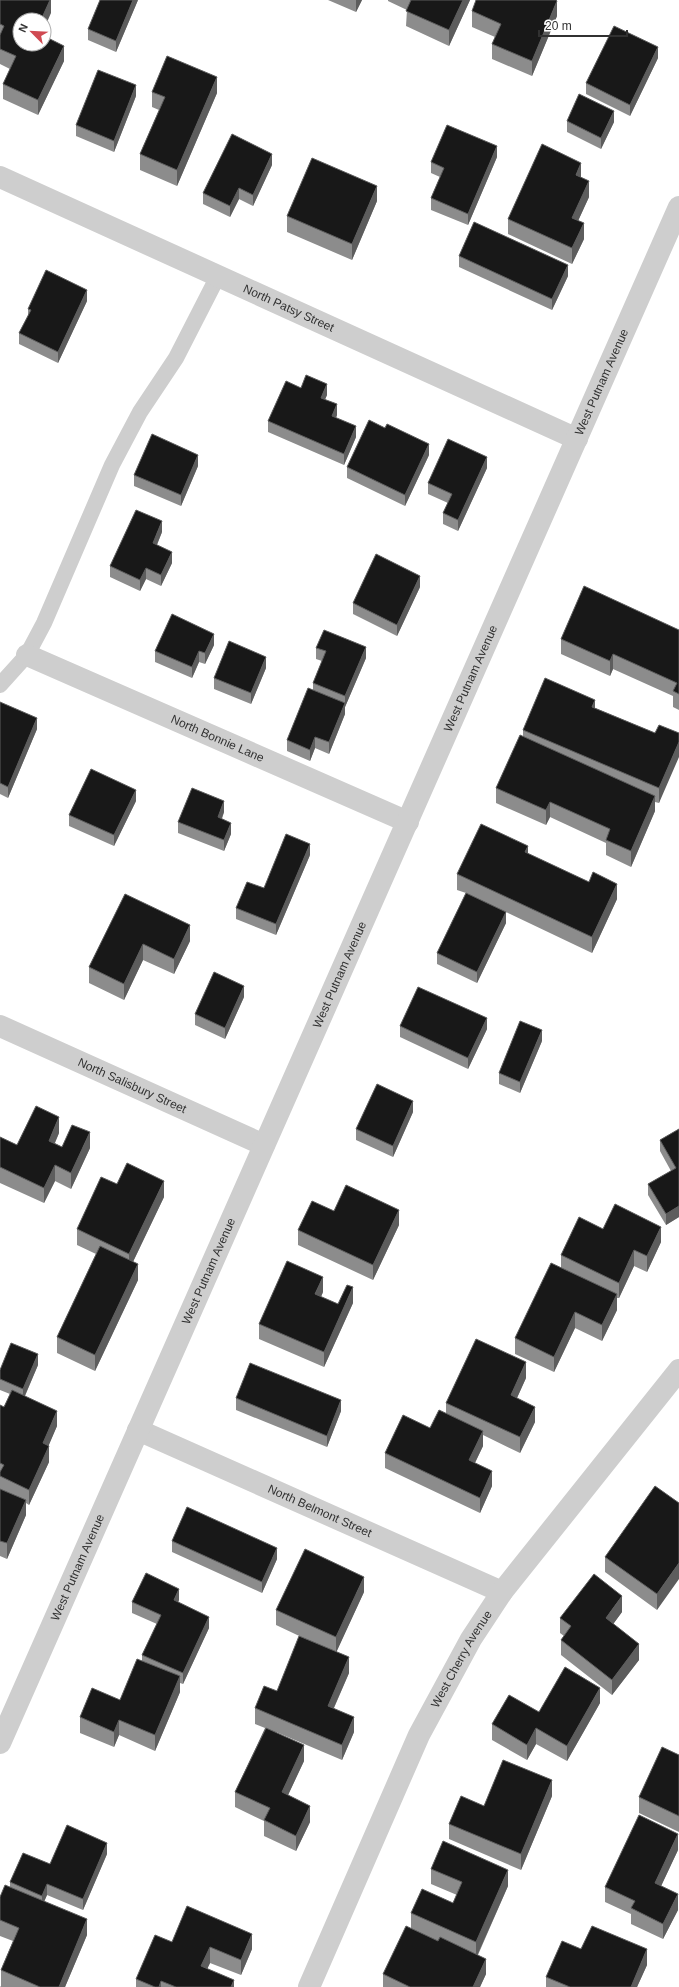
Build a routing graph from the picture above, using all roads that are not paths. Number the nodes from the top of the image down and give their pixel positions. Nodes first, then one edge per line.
1 (0, 177) edge
2 (679, 207) edge
3 (218, 276) junction
4 (577, 438) junction
5 (27, 655) junction
6 (0, 685) edge
7 (408, 822) junction
8 (0, 1026) edge
9 (264, 1145) junction
10 (679, 1370) edge
11 (138, 1430) junction
12 (502, 1592) junction
13 (0, 1743) edge
14 (310, 1987) edge

1 - 3 street, North Patsy Street
2 - 4 street, West Putnam Avenue
3 - 4 street, North Patsy Street
3 - 5 lane
4 - 7 street, West Putnam Avenue
5 - 6 lane
5 - 7 street, North Bonnie Lane
7 - 9 street, West Putnam Avenue
8 - 9 street, North Salisbury Street
9 - 11 street, West Putnam Avenue
10 - 12 street, West Cherry Avenue
11 - 12 street, North Belmont Street
11 - 13 street, West Putnam Avenue
12 - 14 street, West Cherry Avenue

